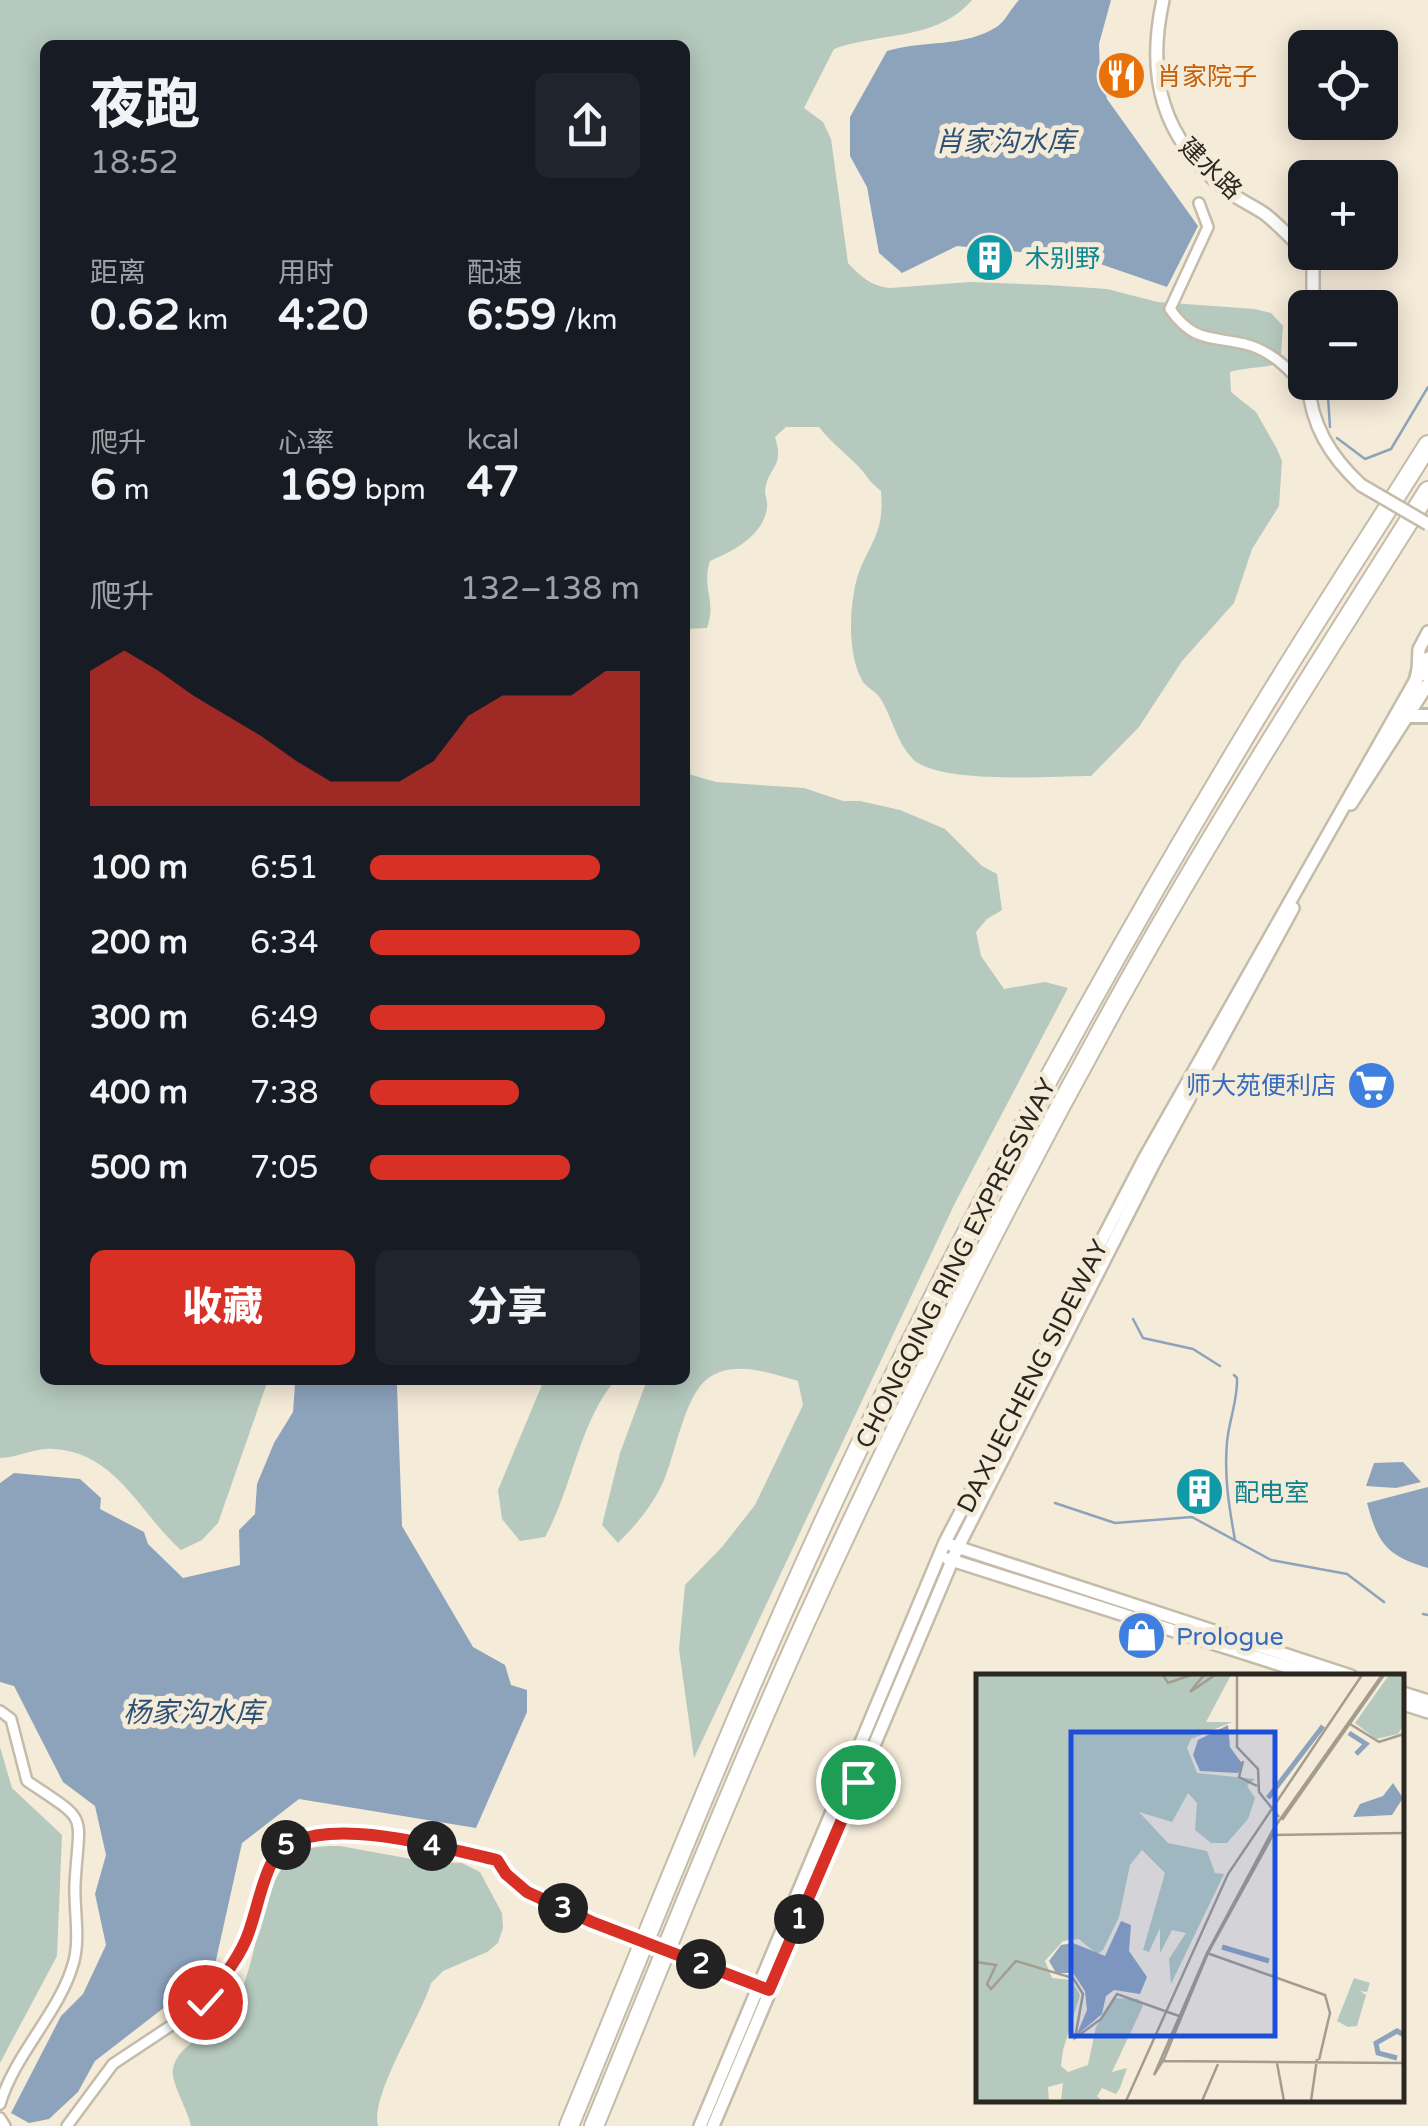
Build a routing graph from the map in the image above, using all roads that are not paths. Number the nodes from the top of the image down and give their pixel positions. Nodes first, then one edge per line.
1 (1163, 0) edge
2 (1199, 203) dead end
3 (1288, 235) edge
4 (1288, 369) edge
5 (1311, 400) edge
6 (1428, 445) edge
7 (1428, 491) edge
8 (1428, 524) edge
9 (1428, 632) edge
10 (1428, 658) edge
11 (1423, 674) edge
12 (1428, 684) edge
13 (1409, 716) junction
14 (1428, 716) edge
15 (951, 1545) junction
16 (946, 1558) junction
17 (1310, 1674) edge
18 (1344, 1674) edge
19 (1403, 1693) edge
20 (1428, 1701) edge
21 (1403, 1704) edge
22 (0, 1712) edge
23 (1428, 1712) edge
24 (764, 1988) junction
25 (0, 2104) edge
26 (0, 2118) edge
27 (5, 2126) edge
28 (67, 2126) edge
29 (569, 2126) edge
30 (594, 2126) edge
31 (700, 2126) edge
32 (713, 2126) edge

1 - 3 street, 建水路
2 - 4 street
5 - 8 street, bridge
6 - 29 highway, CHONGQING RING EXPRESSWAY
7 - 30 highway, CHONGQING RING EXPRESSWAY
9 - 11 street
10 - 11 street, DAXUECHENG SIDEWAY
11 - 13 main road
11 - 15 street, DAXUECHENG SIDEWAY
12 - 13 street, DAXUECHENG SIDEWAY
13 - 14 main road
13 - 15 street, DAXUECHENG SIDEWAY
15 - 16 street, DAXUECHENG SIDEWAY
15 - 18 street
16 - 17 street
16 - 24 street, DAXUECHENG SIDEWAY
19 - 20 street
21 - 23 street
22 - 25 street
24 - 28 street, bridge
24 - 31 street, DAXUECHENG SIDEWAY
24 - 32 street, DAXUECHENG SIDEWAY
26 - 27 street

